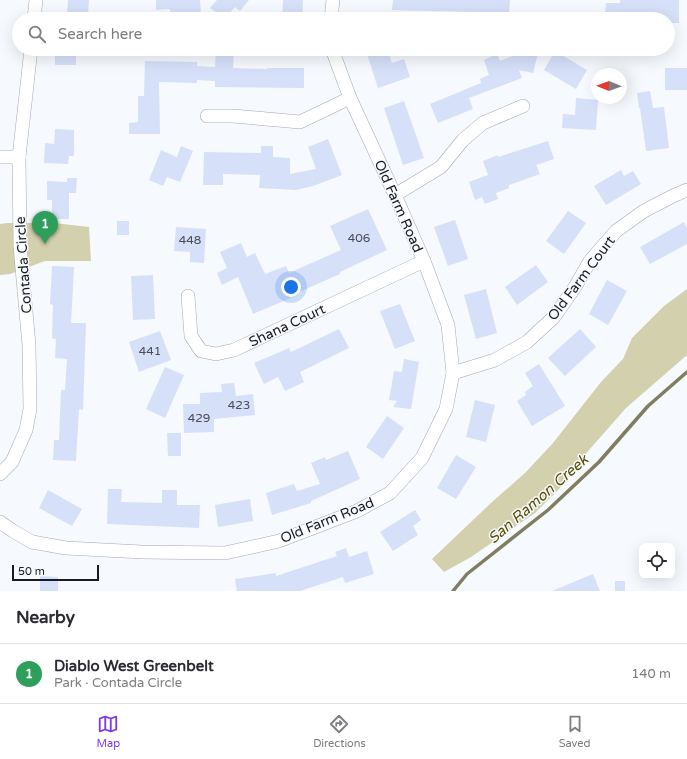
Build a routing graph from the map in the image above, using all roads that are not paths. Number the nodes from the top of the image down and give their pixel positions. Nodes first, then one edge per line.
1 (36, 0) edge
2 (333, 0) edge
3 (35, 12) edge
4 (332, 12) edge
5 (30, 56) edge
6 (335, 56) edge
7 (350, 98) junction
8 (523, 106) dead end
9 (208, 116) dead end
10 (0, 157) edge
11 (19, 157) junction
12 (687, 190) edge
13 (395, 195) junction
14 (424, 262) junction
15 (188, 296) dead end
16 (453, 372) junction
17 (0, 474) edge
18 (0, 522) edge

1 - 3 street
2 - 4 street
5 - 11 street, Contada Circle
6 - 7 street, Old Farm Road
7 - 9 street
7 - 13 street, Old Farm Road
8 - 13 street
10 - 11 street
11 - 17 street, Contada Circle
12 - 16 street, Old Farm Court
13 - 14 street, Old Farm Road
14 - 15 street, Shana Court
14 - 16 street, Old Farm Road
16 - 18 street, Old Farm Road

